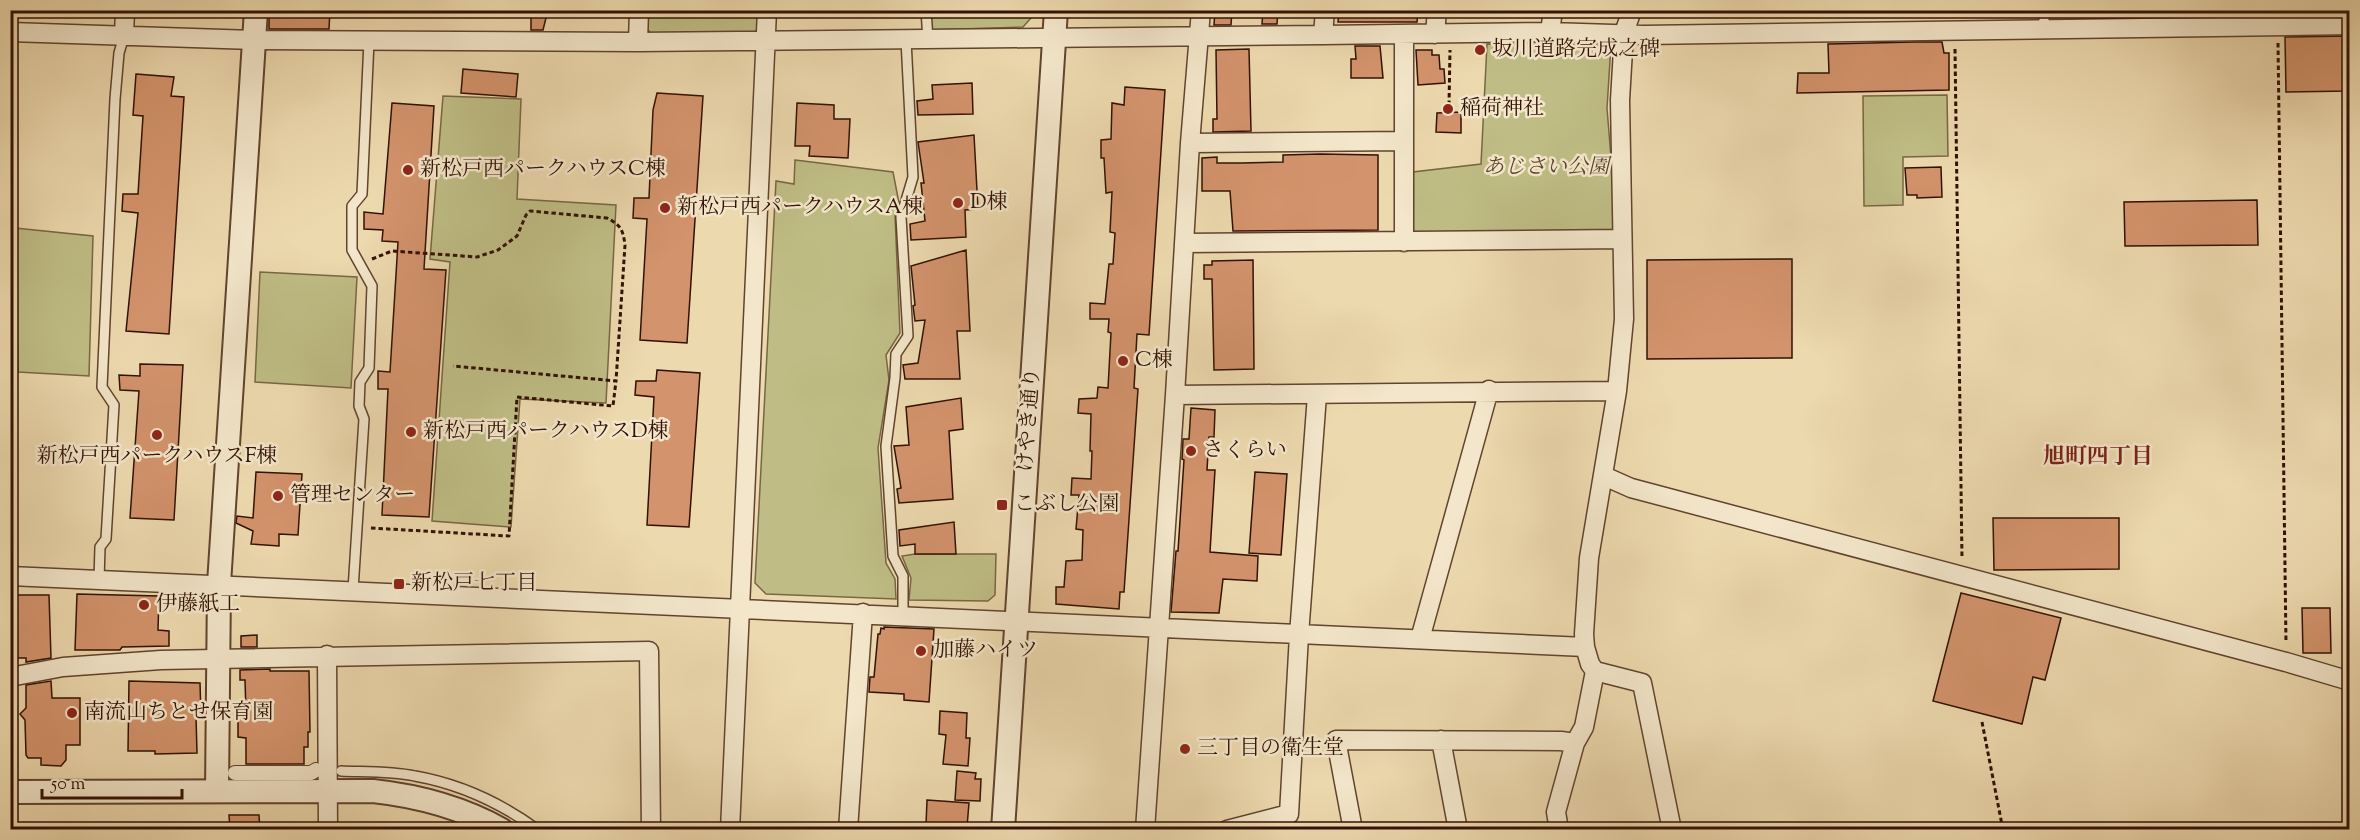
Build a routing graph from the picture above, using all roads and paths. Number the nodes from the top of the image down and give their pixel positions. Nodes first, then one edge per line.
1 (125, 10) edge
2 (256, 10) edge
3 (639, 10) edge
4 (767, 10) edge
5 (926, 10) edge
6 (1056, 10) edge
7 (1201, 10) edge
8 (1325, 10) edge
9 (1437, 10) edge
10 (1553, 10) edge
11 (1632, 10) edge
12 (2044, 10) edge
13 (2349, 25) edge
14 (2278, 27) junction
15 (2044, 29) junction
16 (1955, 30) junction
17 (10, 32) edge
18 (1550, 32) junction
19 (1624, 33) junction
20 (1443, 34) junction
21 (1323, 35) junction
22 (1404, 35) junction
23 (124, 36) junction
24 (1199, 36) junction
25 (1054, 38) junction
26 (254, 40) junction
27 (906, 40) junction
28 (928, 40) junction
29 (369, 41) junction
30 (766, 41) junction
31 (638, 42) junction
32 (1449, 105) dead end
33 (1404, 141) junction
34 (1190, 143) junction
35 (1622, 239) junction
36 (1404, 242) junction
37 (1184, 243) junction
38 (360, 264) junction
39 (10, 280) edge
40 (453, 366) dead end
41 (616, 381) junction
42 (1489, 390) junction
43 (1617, 391) junction
44 (1175, 394) junction
45 (1317, 395) junction
46 (1604, 476) junction
47 (357, 527) junction
48 (12, 567) edge
49 (1962, 575) junction
50 (99, 580) junction
51 (219, 584) junction
52 (353, 590) junction
53 (740, 607) junction
54 (863, 613) junction
55 (903, 615) junction
56 (1017, 621) junction
57 (1160, 627) junction
58 (1299, 635) junction
59 (1420, 639) junction
60 (1584, 647) junction
61 (327, 656) junction
62 (217, 659) junction
63 (2286, 662) junction
64 (1595, 671) junction
65 (10, 677) edge
66 (2349, 681) edge
67 (1982, 722) dead end
68 (1441, 740) junction
69 (1575, 743) junction
70 (316, 770) dead end
71 (340, 771) dead end
72 (235, 772) dead end
73 (217, 791) junction
74 (328, 791) junction
75 (10, 792) edge
76 (464, 795) junction
77 (328, 830) edge
78 (502, 830) edge
79 (538, 830) edge
80 (651, 830) edge
81 (730, 830) edge
82 (848, 830) edge
83 (1003, 830) edge
84 (1145, 830) edge
85 (1227, 830) edge
86 (1353, 830) edge
87 (1458, 830) edge
88 (1559, 830) edge
89 (1672, 830) edge
90 (2003, 830) edge

1 - 23 street
2 - 26 street
3 - 31 street
4 - 30 street
5 - 28 lane
6 - 25 street, けやき通り
7 - 24 street
8 - 21 street
9 - 20 street
10 - 18 street
11 - 19 street
12 - 15 lane
13 - 14 street
14 - 15 street
14 - 63 path
15 - 16 street
16 - 19 street
16 - 49 path
17 - 23 street
18 - 19 street
18 - 20 street
19 - 35 street
20 - 22 street
20 - 32 path
21 - 22 street
21 - 24 street
22 - 33 street
23 - 26 street
23 - 50 lane
24 - 25 street
24 - 34 street
25 - 28 street
25 - 56 street, けやき通り
26 - 29 street
26 - 51 street
27 - 28 street
27 - 30 street
27 - 55 lane
29 - 31 street
29 - 38 lane
30 - 31 street
30 - 53 street
33 - 34 street
33 - 36 street
34 - 37 street
35 - 36 street
35 - 43 street
36 - 37 street
37 - 44 street
38 - 41 path
38 - 47 lane
39 - 48 path
40 - 41 path
41 - 47 path
42 - 43 street
42 - 45 street
42 - 59 street
43 - 46 street
44 - 45 street
44 - 57 street
45 - 58 street
46 - 49 street
46 - 60 street
47 - 52 lane
48 - 50 street
49 - 63 street
50 - 51 street
51 - 52 street
51 - 62 street
52 - 53 street
53 - 54 street
53 - 81 street
54 - 55 street
54 - 82 street
55 - 56 street
56 - 57 street
56 - 83 street, けやき通り
57 - 58 street
57 - 84 street
58 - 59 street
58 - 85 street
59 - 60 street
60 - 64 street
61 - 62 street
61 - 74 street
61 - 80 street
62 - 65 street
62 - 73 street
63 - 66 street
64 - 69 street
64 - 89 street
67 - 90 path
68 - 69 street
68 - 86 street
68 - 87 street
69 - 88 street
70 - 72 street
71 - 76 lane
73 - 74 street
73 - 75 street
74 - 76 street
74 - 77 street
76 - 78 street
76 - 79 lane

